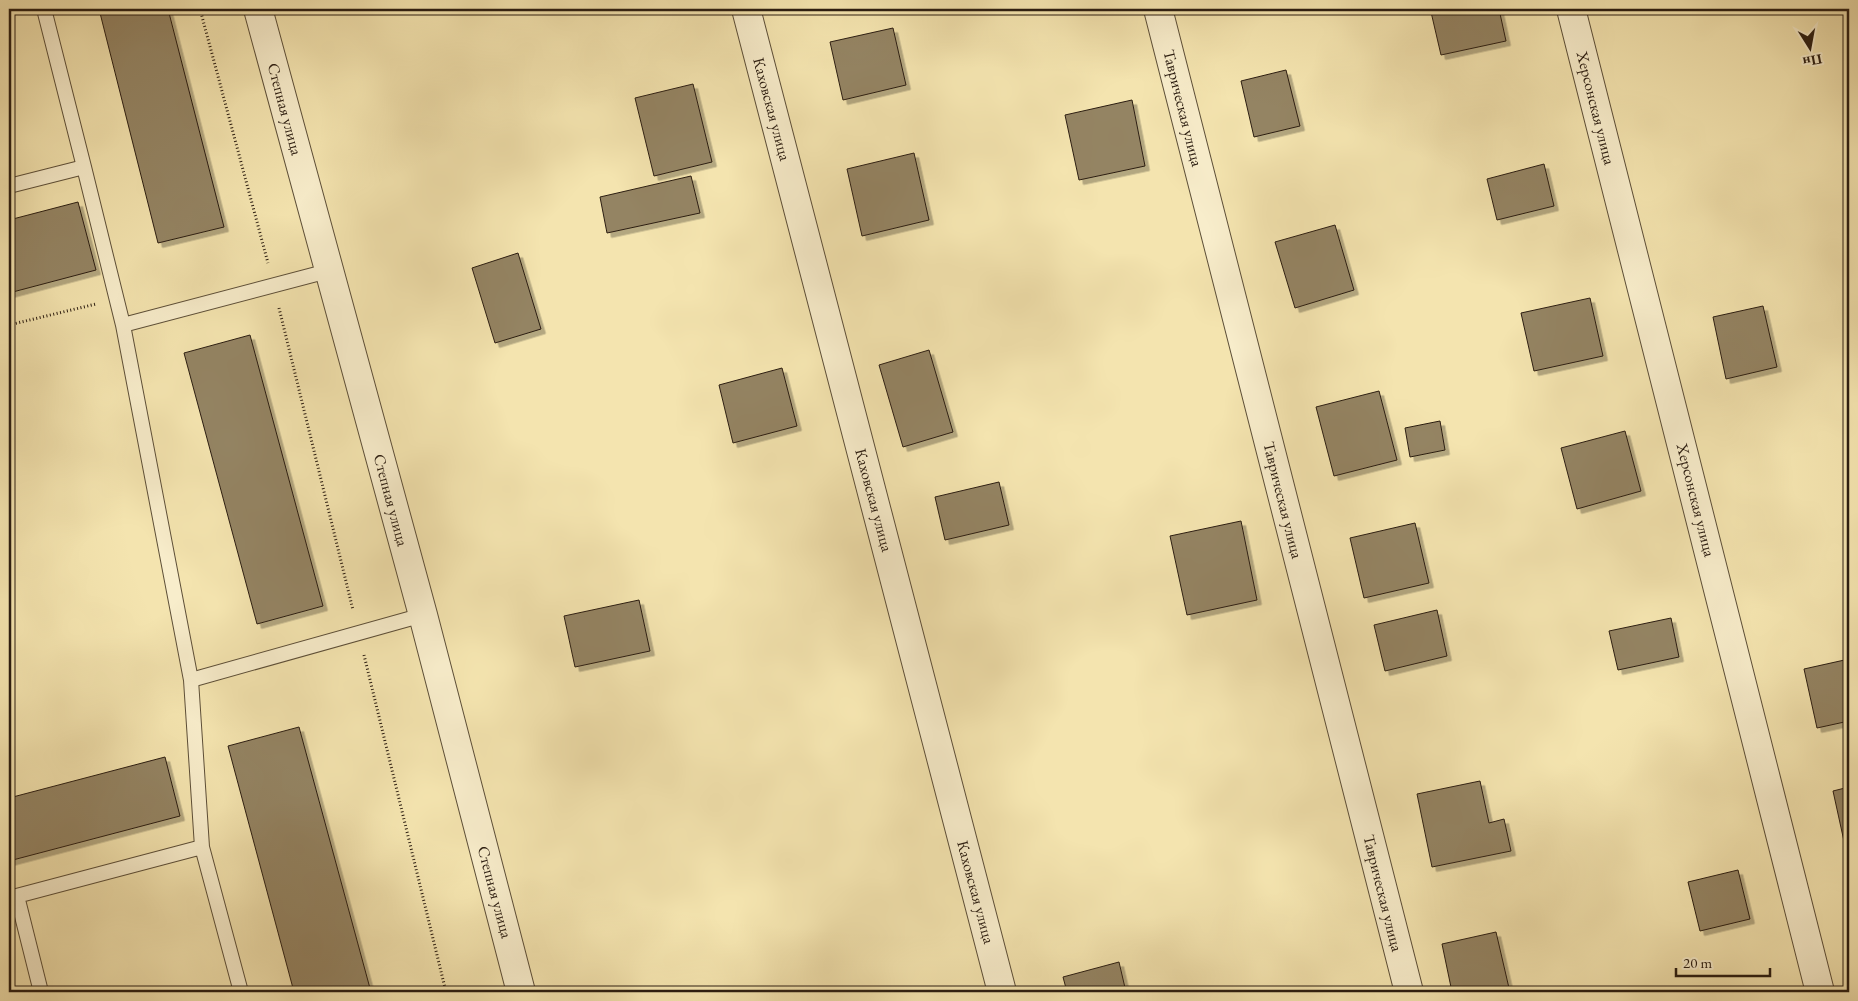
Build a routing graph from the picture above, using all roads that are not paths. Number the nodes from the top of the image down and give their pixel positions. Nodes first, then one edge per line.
1 (44, 9) edge
2 (258, 9) edge
3 (746, 9) edge
4 (1158, 9) edge
5 (1571, 9) edge
6 (84, 167) junction
7 (9, 186) edge
8 (328, 271) junction
9 (123, 325) junction
10 (423, 615) junction
11 (191, 680) junction
12 (202, 847) junction
13 (13, 897) edge
14 (41, 992) edge
15 (241, 992) edge
16 (521, 992) edge
17 (1002, 992) edge
18 (1409, 992) edge
19 (1820, 992) edge

1 - 6 lane
2 - 8 street, Степная улица
3 - 17 street, Каховская улица
4 - 18 street, Таврическая улица
5 - 19 street, Херсонская улица
6 - 7 lane
6 - 9 lane
8 - 9 lane
8 - 10 street, Степная улица
9 - 11 lane
10 - 11 lane
10 - 16 street, Степная улица
11 - 12 lane
12 - 13 lane
12 - 15 lane
13 - 14 lane

